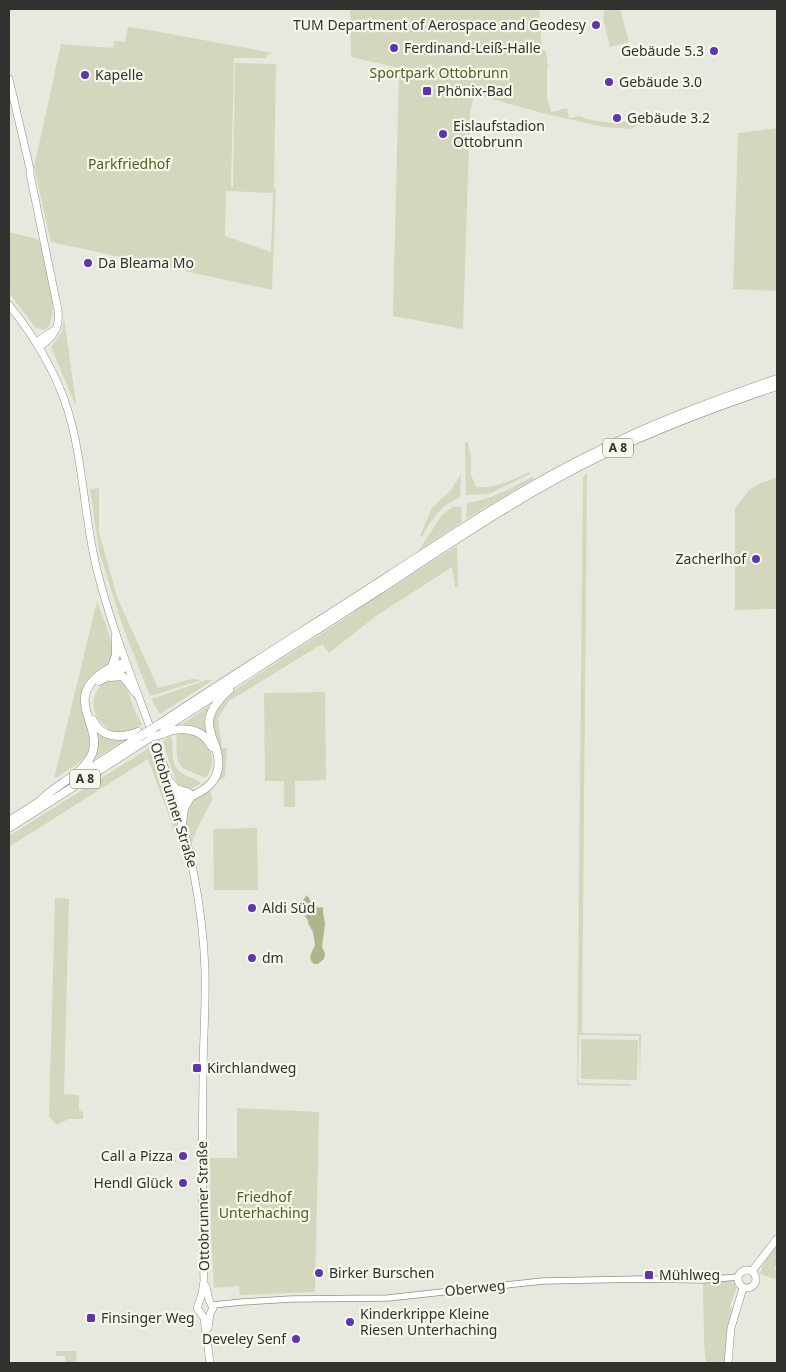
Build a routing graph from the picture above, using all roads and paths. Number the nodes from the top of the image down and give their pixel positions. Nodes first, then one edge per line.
1 (9, 79) edge
2 (9, 305) edge
3 (56, 328) junction
4 (49, 340) junction
5 (38, 344) junction
6 (48, 362) junction
7 (777, 379) edge
8 (777, 386) edge
9 (469, 528) junction
10 (459, 534) junction
11 (116, 636) junction
12 (126, 664) junction
13 (112, 666) junction
14 (248, 674) junction
15 (104, 678) junction
16 (137, 694) junction
17 (160, 726) junction
18 (140, 738) junction
19 (168, 780) junction
20 (192, 795) junction
21 (41, 800) junction
22 (175, 800) junction
23 (9, 821) edge
24 (182, 824) junction
25 (9, 828) edge
26 (777, 1239) edge
27 (752, 1271) junction
28 (738, 1277) junction
29 (204, 1281) junction
30 (743, 1288) junction
31 (199, 1302) junction
32 (211, 1303) junction
33 (200, 1314) junction
34 (210, 1314) junction
35 (208, 1338) junction
36 (210, 1363) edge
37 (728, 1363) edge

1 - 3 main road
2 - 5 main road, Ottobrunner Straße
3 - 4 main road
3 - 5 main road
4 - 5 main road
4 - 6 main road
5 - 6 main road, Ottobrunner Straße
6 - 11 main road, Ottobrunner Straße
7 - 9 highway, A 8
8 - 9 highway, A 8
9 - 10 highway, A 8
10 - 14 highway, A 8
10 - 17 highway, A 8
11 - 12 main road, Ottobrunner Straße
11 - 13 highway
12 - 13 highway
12 - 15 highway
12 - 16 main road, Ottobrunner Straße
13 - 21 highway
14 - 17 highway, A 8
14 - 20 highway
15 - 16 highway
15 - 18 highway
16 - 19 main road, Ottobrunner Straße
17 - 18 highway, A 8, bridge
17 - 18 highway, A 8, bridge
17 - 20 highway
18 - 21 highway, A 8
18 - 25 highway, A 8
19 - 20 highway
19 - 22 main road, Ottobrunner Straße
20 - 22 highway
20 - 24 highway
21 - 23 highway, A 8
22 - 24 main road, Ottobrunner Straße
24 - 29 main road, Ottobrunner Straße
26 - 27 main road
27 - 28 main road
27 - 30 main road
28 - 30 main road
28 - 32 street, Oberweg
29 - 31 main road, Ottobrunner Straße
29 - 32 main road, Ottobrunner Straße
30 - 37 main road
31 - 32 main road
31 - 33 main road, Ottobrunner Straße
32 - 34 main road, Ottobrunner Straße
33 - 34 main road
33 - 35 main road, Ottobrunner Straße
34 - 35 main road, Ottobrunner Straße
35 - 36 main road, Ottobrunner Straße

